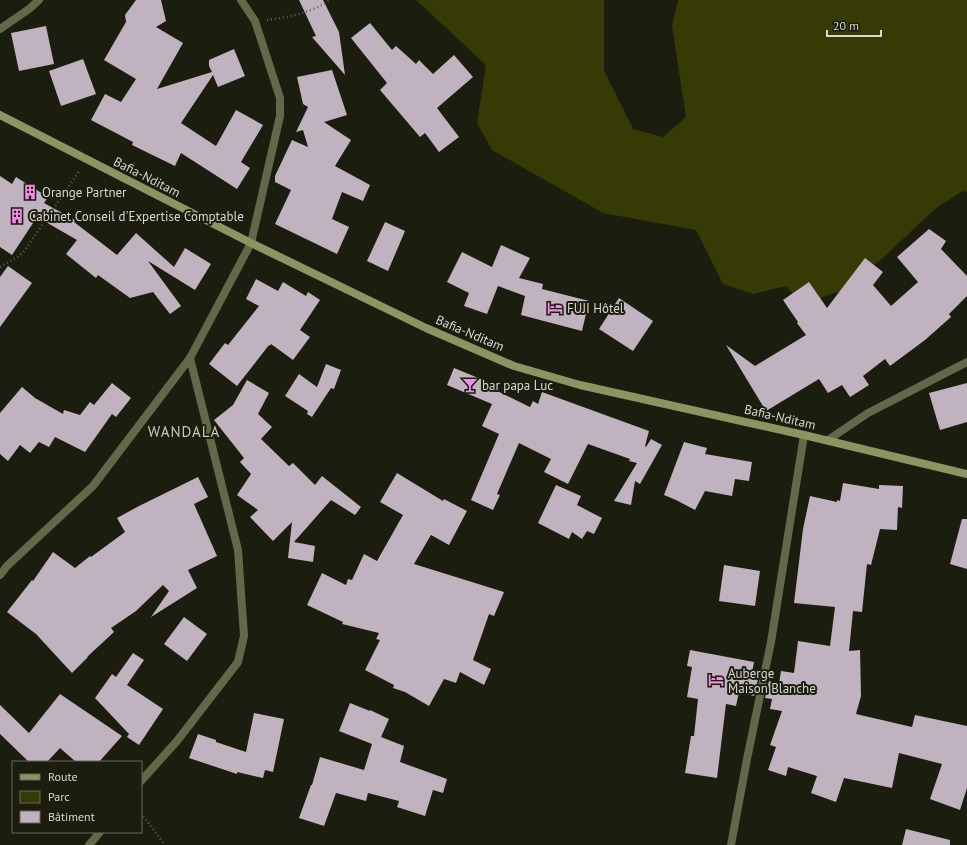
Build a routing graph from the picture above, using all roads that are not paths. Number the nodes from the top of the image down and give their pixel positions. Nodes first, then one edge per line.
1 (39, 0) edge
2 (240, 0) edge
3 (0, 29) edge
4 (0, 115) edge
5 (251, 243) junction
6 (190, 358) junction
7 (967, 362) edge
8 (804, 435) junction
9 (828, 440) junction
10 (967, 474) edge
11 (0, 575) edge
12 (142, 781) edge
13 (99, 833) edge
14 (89, 845) edge
15 (731, 845) edge

1 - 3 street
2 - 5 street
4 - 5 main road, Bafia-Nditam
5 - 6 street
5 - 8 main road, Bafia-Nditam
6 - 11 street
6 - 12 street
7 - 9 street
8 - 9 main road, Bafia-Nditam
8 - 15 street
9 - 10 main road, Bafia-Nditam
13 - 14 street

